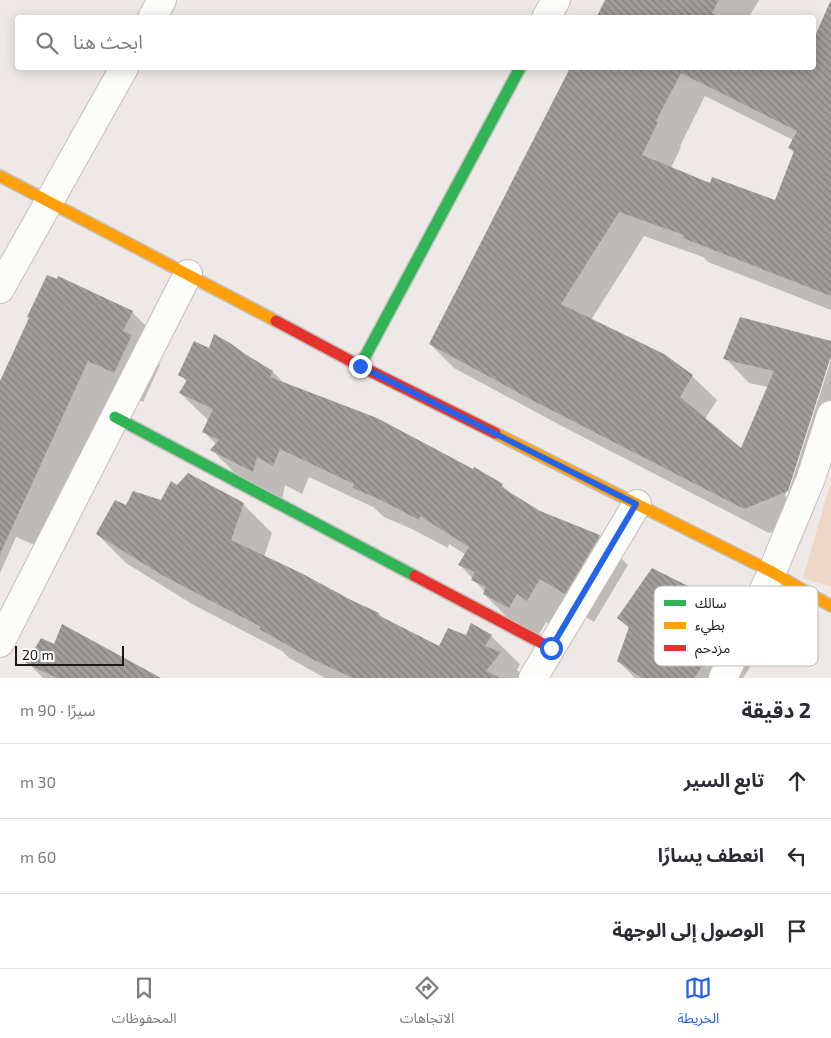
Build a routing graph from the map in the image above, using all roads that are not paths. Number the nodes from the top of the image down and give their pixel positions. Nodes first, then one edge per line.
1 (162, 0) edge
2 (556, 0) edge
3 (154, 15) edge
4 (548, 15) edge
5 (123, 70) edge
6 (519, 70) edge
7 (0, 176) edge
8 (50, 202) junction
9 (188, 274) junction
10 (0, 289) edge
11 (360, 366) junction
12 (831, 415) edge
13 (115, 417) junction
14 (636, 504) junction
15 (772, 572) junction
16 (766, 586) edge
17 (796, 586) edge
18 (818, 599) edge
19 (831, 606) edge
20 (0, 643) edge
21 (551, 648) junction
22 (729, 666) edge
23 (533, 678) edge
24 (723, 678) edge

1 - 3 street
2 - 4 street
5 - 8 street
6 - 11 street
7 - 8 street
8 - 9 street
8 - 10 street
9 - 11 street
9 - 13 street
11 - 14 street
12 - 15 street
13 - 20 street
13 - 21 street
14 - 15 street
14 - 21 street
15 - 16 street
15 - 17 street
18 - 19 street
21 - 23 street
22 - 24 street

